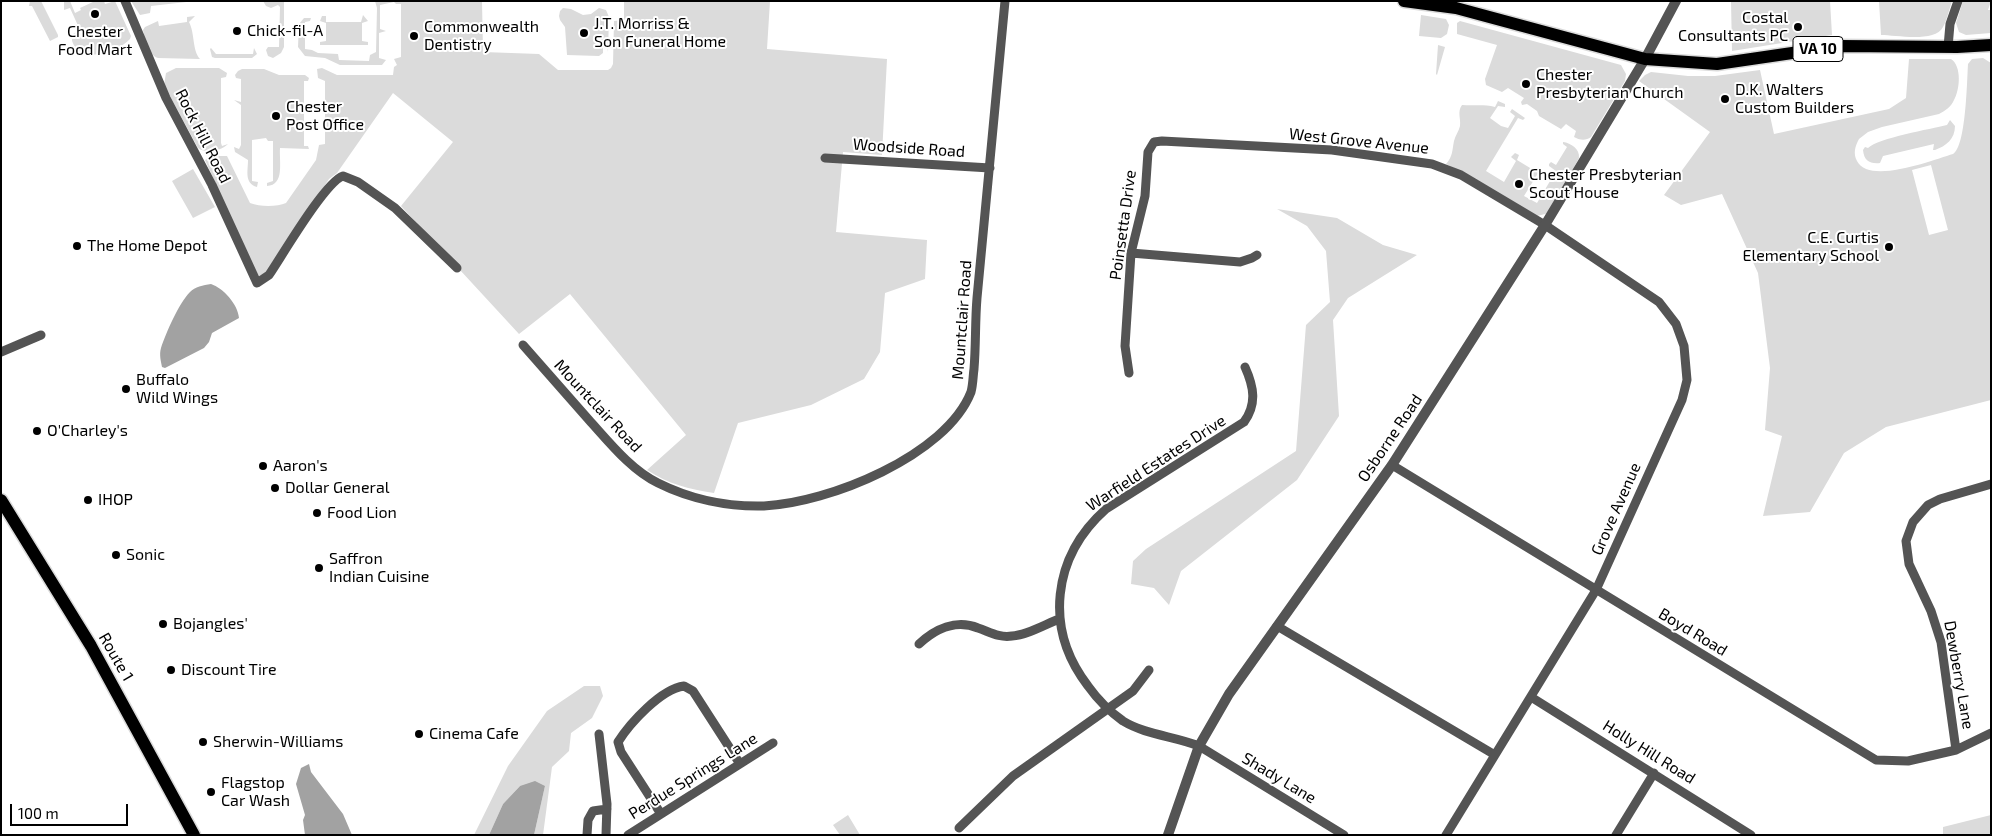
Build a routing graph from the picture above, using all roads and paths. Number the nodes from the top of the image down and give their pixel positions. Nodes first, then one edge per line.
1 (125, 1) edge
2 (1005, 1) edge
3 (1404, 1) edge
4 (1676, 1) edge
5 (1958, 1) edge
6 (1991, 45) edge
7 (1948, 47) junction
8 (1645, 59) junction
9 (1154, 142) joint
10 (825, 158) dead end
11 (990, 168) junction
12 (1545, 225) junction
13 (1131, 253) junction
14 (1256, 254) dead end
15 (457, 268) dead end
16 (42, 335) dead end
17 (523, 345) dead end
18 (1, 352) edge
19 (1245, 367) dead end
20 (1129, 373) dead end
21 (1392, 465) junction
22 (1991, 484) edge
23 (1, 500) edge
24 (1596, 590) junction
25 (1059, 620) junction
26 (1277, 626) junction
27 (919, 644) dead end
28 (1149, 670) dead end
29 (1531, 697) junction
30 (1108, 710) junction
31 (1991, 733) edge
32 (599, 734) dead end
33 (773, 743) dead end
34 (1199, 746) junction
35 (618, 747) junction
36 (601, 748) junction
37 (1956, 750) junction
38 (1495, 755) junction
39 (740, 764) junction
40 (1654, 773) junction
41 (607, 809) junction
42 (661, 814) junction
43 (959, 828) dead end
44 (194, 835) edge
45 (587, 835) edge
46 (606, 835) edge
47 (628, 835) edge
48 (1168, 835) edge
49 (1344, 835) edge
50 (1446, 835) edge
51 (1616, 835) edge
52 (1751, 835) edge

1 - 15 street, Rock Hill Road
2 - 11 street, Mountclair Road
3 - 8 main road, VA 10
4 - 8 street, Osborne Road
5 - 7 street
6 - 7 main road, VA 10
7 - 8 main road, VA 10
8 - 12 street, Osborne Road
9 - 12 street, West Grove Avenue
9 - 13 street, Poinsetta Drive
10 - 11 street, Woodside Road
11 - 17 street, Mountclair Road
12 - 21 street, Osborne Road
12 - 24 street, Grove Avenue
13 - 14 street
13 - 20 street, Poinsetta Drive
16 - 18 street
19 - 25 street, Warfield Estates Drive
21 - 24 street, Boyd Road
21 - 26 street, Osborne Road
22 - 37 street, Dewberry Lane
23 - 44 main road, Route 1
24 - 29 street, Grove Avenue
24 - 37 street, Boyd Road
25 - 27 street
25 - 30 street, Warfield Estates Drive
26 - 34 street, Osborne Road
26 - 38 street
28 - 30 street
29 - 38 street, Grove Avenue
29 - 40 street, Holly Hill Road
30 - 34 street, Warfield Estates Drive
30 - 43 street
31 - 37 street, Boyd Road
32 - 36 street
33 - 39 street, Perdue Springs Lane
34 - 48 street, Osborne Road
34 - 49 street, Shady Lane
35 - 36 street
35 - 39 street
35 - 42 street
36 - 41 street
38 - 50 street, Grove Avenue
39 - 42 street, Perdue Springs Lane
40 - 51 street
40 - 52 street, Holly Hill Road
41 - 45 street
41 - 46 street
42 - 47 street, Perdue Springs Lane

